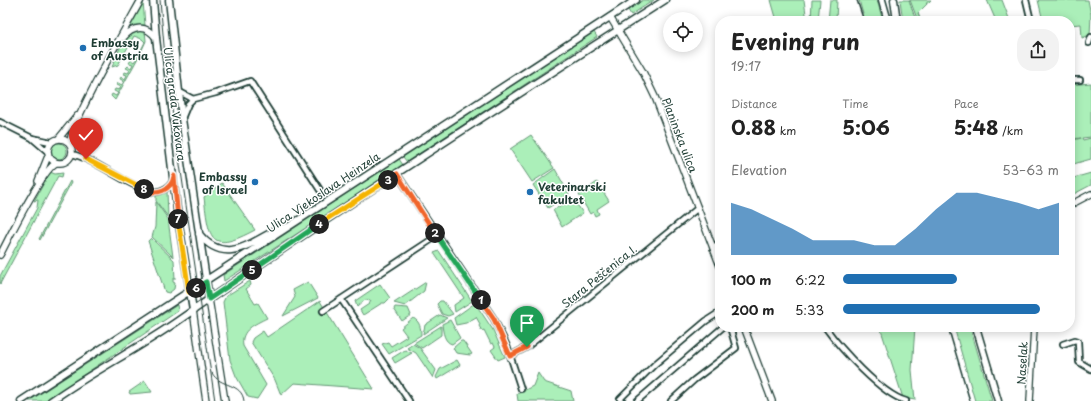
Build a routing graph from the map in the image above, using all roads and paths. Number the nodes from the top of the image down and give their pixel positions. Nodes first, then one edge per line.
1 (141, 0) edge
2 (153, 0) edge
3 (169, 0) edge
4 (636, 0) edge
5 (665, 0) edge
6 (882, 0) edge
7 (894, 0) edge
8 (1026, 0) edge
9 (887, 16) edge
10 (896, 16) edge
11 (1030, 16) edge
12 (610, 17) junction
13 (618, 30) junction
14 (1091, 37) edge
15 (156, 38) junction
16 (1089, 43) dead end
17 (118, 45) junction
18 (1075, 80) edge
19 (1080, 80) dead end
20 (250, 81) joint
21 (178, 91) junction
22 (193, 99) junction
23 (81, 111) junction
24 (182, 119) junction
25 (0, 122) edge
26 (32, 138) junction
27 (59, 138) junction
28 (51, 142) junction
29 (70, 143) junction
30 (48, 154) junction
31 (72, 154) junction
32 (56, 163) junction
33 (397, 174) junction
34 (174, 176) junction
35 (38, 185) junction
36 (320, 190) dead end
37 (1091, 194) edge
38 (1075, 202) edge
39 (698, 208) junction
40 (292, 225) junction
41 (198, 234) junction
42 (437, 236) junction
43 (713, 248) joint
44 (715, 253) edge
45 (0, 255) edge
46 (206, 282) junction
47 (189, 292) junction
48 (209, 299) junction
49 (342, 299) junction
50 (192, 310) junction
51 (323, 311) dead end
52 (715, 315) edge
53 (717, 332) edge
54 (731, 332) edge
55 (746, 332) edge
56 (829, 332) edge
57 (977, 332) edge
58 (1034, 332) edge
59 (1063, 344) dead end
60 (510, 356) junction
61 (1091, 369) edge
62 (521, 389) dead end
63 (620, 399) dead end
64 (21, 401) edge
65 (51, 401) edge
66 (206, 401) edge
67 (225, 401) edge
68 (409, 401) edge
69 (637, 401) edge
70 (671, 401) edge
71 (772, 401) edge
72 (906, 401) edge
73 (998, 401) edge
74 (1030, 401) edge

1 - 17 street
2 - 15 main road, Ulica grada Vukovara
3 - 21 main road, Ulica grada Vukovara
4 - 12 main road, Ulica Vjekoslava Heinzela
5 - 13 main road
6 - 9 main road
7 - 10 main road
8 - 11 street
12 - 13 street, Planinska ulica
12 - 40 main road, Ulica Vjekoslava Heinzela
13 - 33 main road
13 - 39 street, Planinska ulica
14 - 16 street
15 - 17 street
15 - 34 main road, Ulica grada Vukovara
17 - 23 street
18 - 19 street
20 - 22 street, Ulica grada Vukovara
20 - 36 street, Ulica Vjekoslava Heinzela
21 - 22 street, Ulica grada Vukovara
21 - 24 main road, Ulica grada Vukovara
22 - 24 street, Ulica grada Vukovara
23 - 27 street
23 - 29 street
24 - 41 main road, Ulica grada Vukovara
25 - 26 street
26 - 28 street
26 - 30 street
27 - 28 street
27 - 29 street
28 - 30 street
29 - 31 street
30 - 32 street
30 - 35 street
31 - 32 street
31 - 34 street
32 - 35 street
33 - 42 street
33 - 48 main road
34 - 47 main road, Ulica grada Vukovara
35 - 45 street
37 - 38 street
39 - 43 street, Planinska ulica
39 - 60 street, Stara Peščenica I.
40 - 41 main road
40 - 46 main road, Ulica Vjekoslava Heinzela
41 - 46 main road, Ulica grada Vukovara
42 - 49 street
42 - 60 street
43 - 44 street, Planinska ulica
46 - 47 main road, Ulica Vjekoslava Heinzela
46 - 48 main road, Ulica grada Vukovara
47 - 50 main road, Ulica grada Vukovara
47 - 64 main road, Ulica Vjekoslava Heinzela
48 - 50 main road
48 - 67 street, Ulica grada Vukovara
49 - 51 street
49 - 68 street
50 - 65 main road
50 - 66 street, Ulica grada Vukovara
52 - 63 street
53 - 69 street
54 - 70 street
55 - 71 street
56 - 72 street
57 - 73 main road
58 - 74 street, Naselak
59 - 61 street
60 - 62 street

